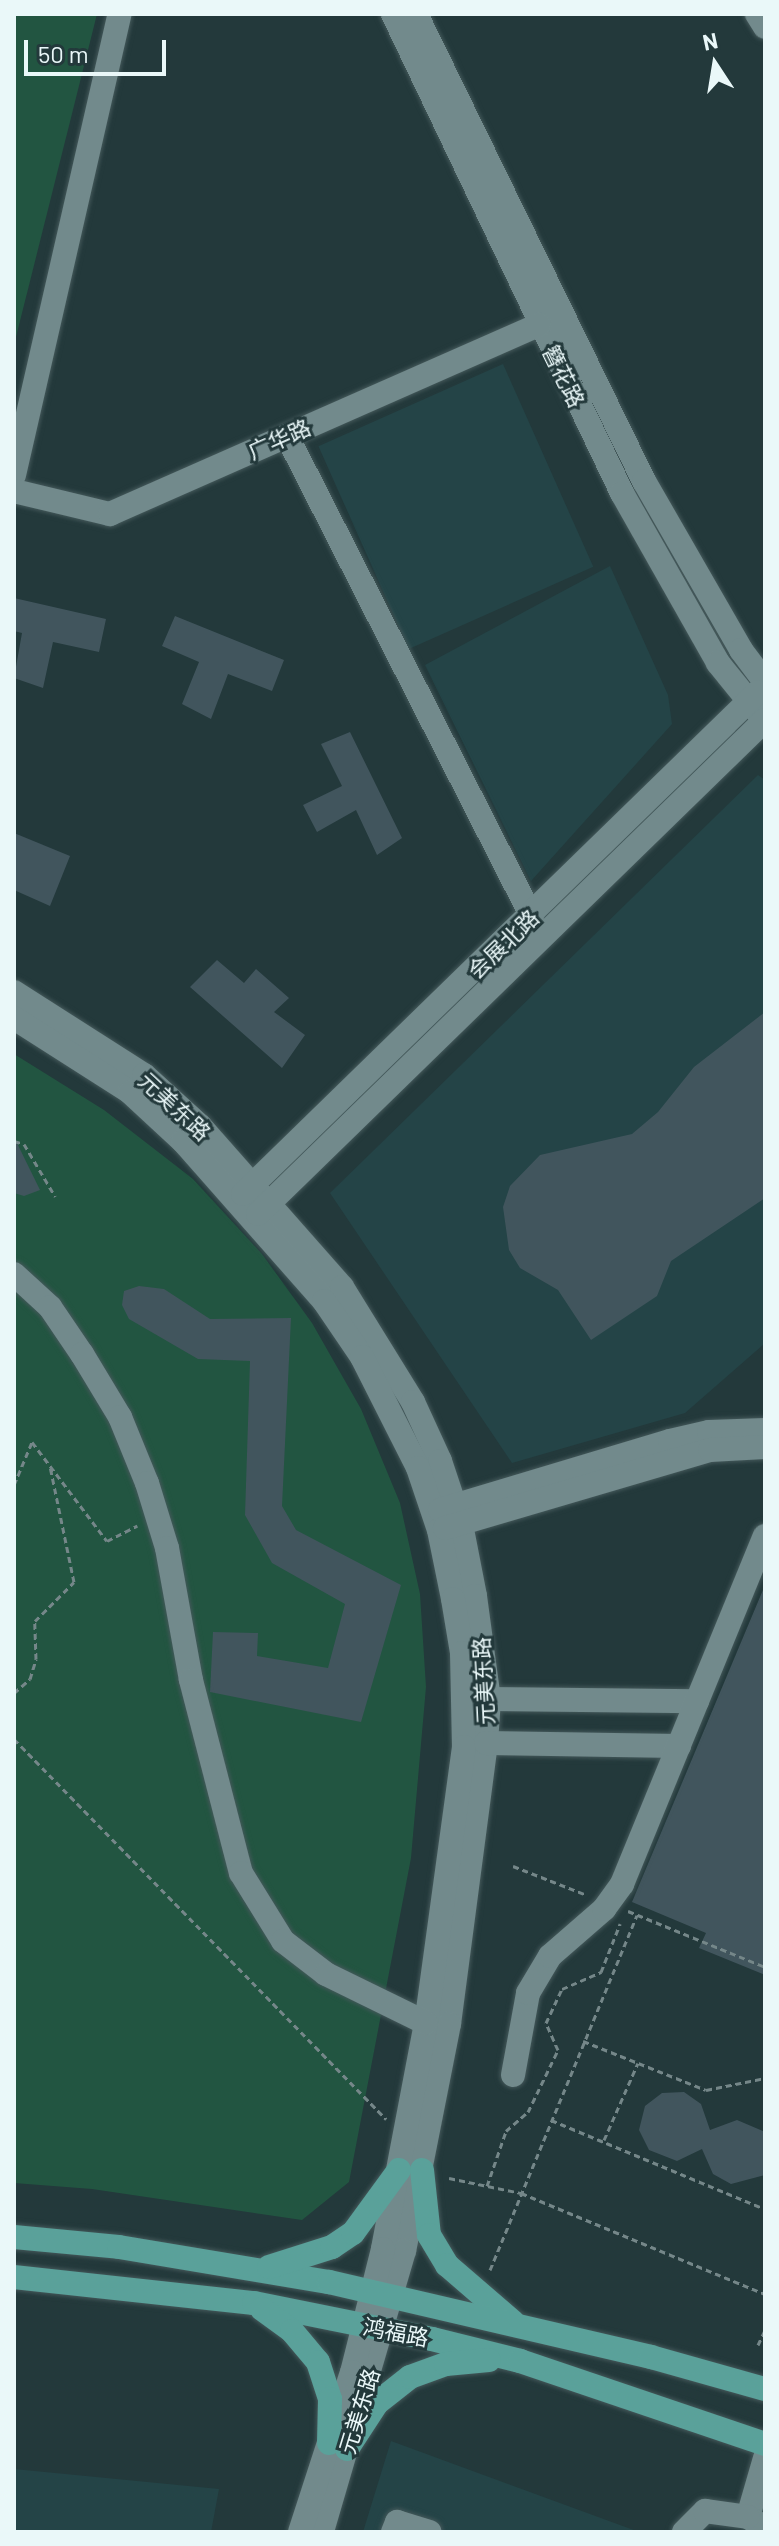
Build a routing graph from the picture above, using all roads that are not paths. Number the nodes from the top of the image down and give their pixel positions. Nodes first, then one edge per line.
1 (120, 14) edge
2 (393, 14) edge
3 (416, 14) edge
4 (757, 14) edge
5 (765, 27) edge
6 (539, 325) junction
7 (287, 436) junction
8 (14, 475) edge
9 (14, 491) edge
10 (759, 689) edge
11 (765, 721) edge
12 (532, 917) junction
13 (14, 992) edge
14 (14, 1018) edge
15 (254, 1202) junction
16 (14, 1274) edge
17 (765, 1430) edge
18 (765, 1447) edge
19 (447, 1517) junction
20 (765, 1536) edge
21 (489, 1699) junction
22 (533, 1699) junction
23 (697, 1701) junction
24 (486, 1743) junction
25 (532, 1744) junction
26 (679, 1746) junction
27 (426, 2023) junction
28 (513, 2075) dead end
29 (410, 2170) junction
30 (14, 2237) edge
31 (260, 2270) junction
32 (14, 2277) edge
33 (382, 2294) junction
34 (254, 2303) junction
35 (518, 2326) junction
36 (373, 2328) junction
37 (520, 2361) junction
38 (765, 2389) edge
39 (765, 2444) edge
40 (338, 2446) junction
41 (765, 2458) edge
42 (757, 2522) edge
43 (300, 2532) edge
44 (322, 2532) edge
45 (393, 2532) edge
46 (429, 2532) edge
47 (684, 2532) edge

1 - 8 street
2 - 6 street, 簪花路
3 - 10 street, 簪花路
4 - 5 street
6 - 7 street, 广华路
6 - 10 street, 簪花路
7 - 9 street, 广华路
7 - 12 street
10 - 11 street, 簪花路
10 - 12 street, 会展北路
11 - 15 street, 会展北路
12 - 15 street, 会展北路
13 - 15 street, 元美东路
14 - 15 street, 元美东路
15 - 19 street, 元美东路
16 - 27 street
17 - 19 street
18 - 19 street
19 - 21 street, 元美东路
19 - 27 street, 元美东路
20 - 23 street
21 - 22 street
21 - 24 street, 元美东路
22 - 23 street
22 - 25 street
23 - 26 street
24 - 25 street
24 - 29 street, 元美东路
25 - 26 street
26 - 28 street
27 - 29 street, 元美东路
29 - 31 main road
29 - 33 street, 元美东路
29 - 35 main road
30 - 31 main road, 鸿福路
31 - 33 main road, 鸿福路
32 - 34 main road, 鸿福路
33 - 35 main road, 鸿福路
33 - 36 street, 元美东路
34 - 36 main road, 鸿福路
34 - 40 main road
35 - 38 main road, 鸿福路
36 - 37 main road, 鸿福路
36 - 40 street, 元美东路
37 - 39 main road, 鸿福路
37 - 40 main road
40 - 43 street, 元美东路
40 - 44 street, 元美东路
41 - 42 street
42 - 47 street
45 - 46 street

